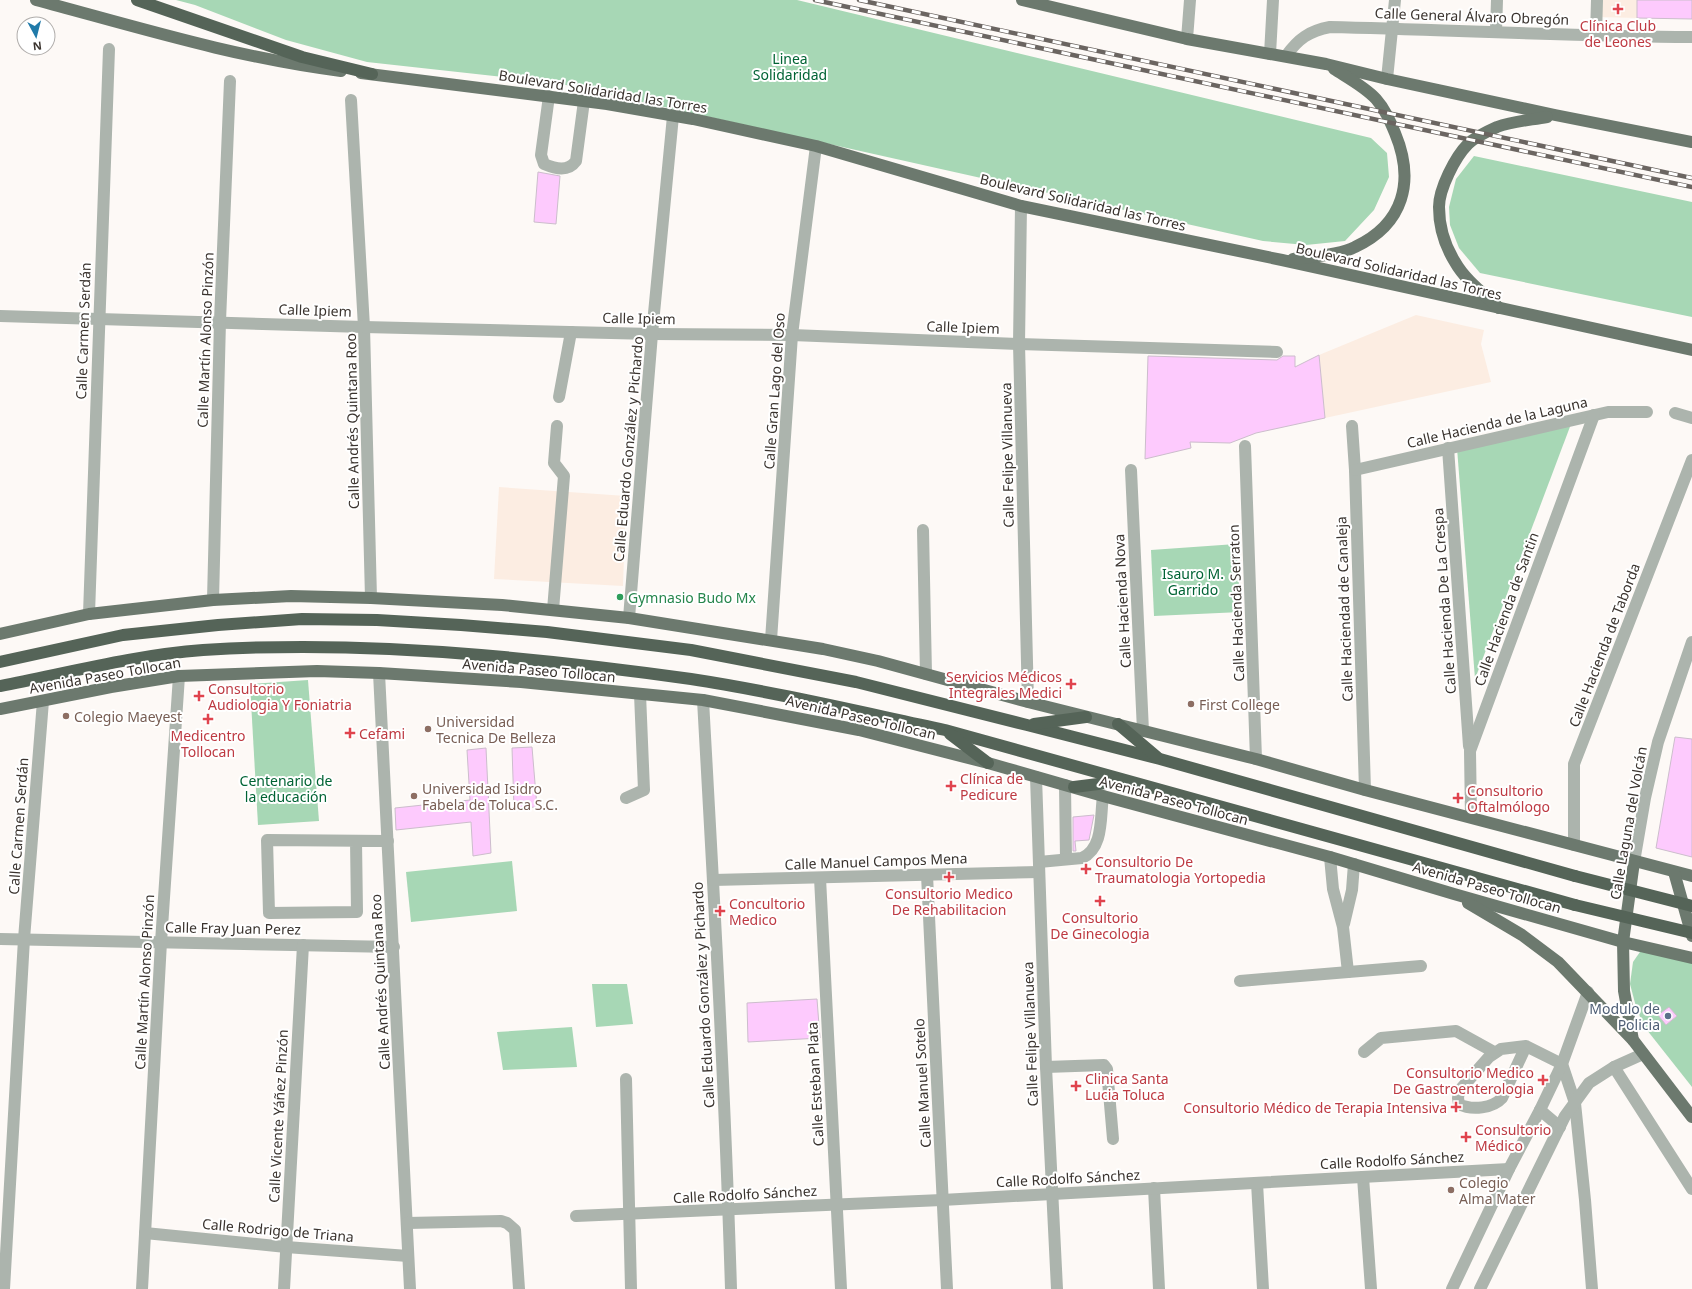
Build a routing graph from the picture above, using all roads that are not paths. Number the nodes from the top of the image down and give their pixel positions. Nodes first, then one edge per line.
1 (36, 0) edge
2 (137, 0) edge
3 (1190, 0) edge
4 (1273, 0) edge
5 (1395, 0) edge
6 (1497, 0) edge
7 (1597, 0) edge
8 (1027, 1) edge
9 (1393, 28) junction
10 (1496, 31) junction
11 (1596, 36) junction
12 (1692, 37) edge
13 (1187, 39) junction
14 (109, 49) dead end
15 (1270, 54) junction
16 (1286, 56) junction
17 (1326, 64) junction
18 (372, 74) junction
19 (1387, 79) junction
20 (230, 80) dead end
21 (549, 96) junction
22 (351, 100) dead end
23 (584, 101) junction
24 (1555, 115) junction
25 (674, 116) junction
26 (1692, 142) edge
27 (816, 146) junction
28 (1021, 206) junction
29 (1282, 260) junction
30 (1501, 309) junction
31 (0, 316) edge
32 (99, 318) junction
33 (220, 322) junction
34 (364, 327) junction
35 (571, 332) junction
36 (652, 334) junction
37 (792, 335) junction
38 (1019, 344) junction
39 (1692, 350) edge
40 (1277, 352) dead end
41 (559, 397) dead end
42 (1647, 412) dead end
43 (1675, 413) dead end
44 (1594, 415) junction
45 (1692, 418) edge
46 (557, 426) dead end
47 (1352, 426) dead end
48 (1245, 446) dead end
49 (1448, 448) junction
50 (1692, 460) edge
51 (1131, 470) dead end
52 (1355, 470) junction
53 (923, 530) dead end
54 (371, 598) junction
55 (213, 600) junction
56 (553, 610) junction
57 (89, 614) junction
58 (629, 618) junction
59 (0, 634) edge
60 (771, 640) junction
61 (1692, 642) edge
62 (0, 662) edge
63 (379, 673) junction
64 (926, 674) junction
65 (179, 676) junction
66 (0, 686) edge
67 (640, 694) junction
68 (43, 700) junction
69 (703, 700) junction
70 (1028, 702) junction
71 (0, 709) edge
72 (1086, 717) junction
73 (1118, 724) junction
74 (1027, 725) junction
75 (945, 730) junction
76 (1144, 731) junction
77 (1470, 751) junction
78 (1160, 759) junction
79 (1256, 759) junction
80 (988, 763) junction
81 (1036, 777) junction
82 (1128, 780) junction
83 (1069, 786) junction
84 (1364, 790) junction
85 (1103, 796) junction
86 (626, 798) dead end
87 (1471, 817) junction
88 (356, 841) junction
89 (388, 841) junction
90 (1574, 845) junction
91 (1330, 857) junction
92 (1066, 859) junction
93 (1634, 862) junction
94 (1354, 864) junction
95 (1039, 867) junction
96 (1674, 872) junction
97 (927, 875) junction
98 (1692, 876) edge
99 (820, 878) junction
100 (713, 880) junction
101 (1454, 894) junction
102 (1692, 906) edge
103 (1343, 927) junction
104 (1692, 934) edge
105 (0, 939) edge
106 (24, 939) junction
107 (161, 942) junction
108 (1623, 942) junction
109 (303, 945) junction
110 (394, 947) junction
111 (1692, 958) edge
112 (1421, 966) dead end
113 (1348, 972) junction
114 (1240, 981) dead end
115 (1588, 992) junction
116 (1633, 1040) junction
117 (1526, 1046) junction
118 (1364, 1052) dead end
119 (1494, 1052) junction
120 (1643, 1054) junction
121 (1562, 1064) junction
122 (1046, 1067) junction
123 (1614, 1068) junction
124 (626, 1079) dead end
125 (1576, 1103) junction
126 (1540, 1110) junction
127 (1692, 1117) edge
128 (1560, 1128) junction
129 (1113, 1139) dead end
130 (1509, 1169) junction
131 (1363, 1177) junction
132 (1257, 1183) junction
133 (1154, 1188) junction
134 (1692, 1189) edge
135 (1053, 1193) junction
136 (942, 1200) junction
137 (837, 1205) junction
138 (729, 1210) junction
139 (629, 1215) junction
140 (576, 1216) dead end
141 (407, 1223) junction
142 (145, 1233) junction
143 (286, 1247) junction
144 (408, 1256) junction
145 (1591, 1287) edge
146 (4, 1289) edge
147 (142, 1289) edge
148 (284, 1289) edge
149 (410, 1289) edge
150 (518, 1289) edge
151 (631, 1289) edge
152 (731, 1289) edge
153 (841, 1289) edge
154 (947, 1289) edge
155 (1057, 1289) edge
156 (1159, 1289) edge
157 (1262, 1289) edge
158 (1371, 1289) edge
159 (1452, 1289) edge
160 (1480, 1289) edge

1 - 18 main road, Boulevard Solidaridad las Torres
2 - 18 highway, Boulevard Solidaridad las Torres
3 - 13 street
4 - 15 street
5 - 9 street
6 - 10 street
7 - 11 street
8 - 13 main road
9 - 10 street, Calle General Álvaro Obregón
9 - 16 street, Calle General Álvaro Obregón
9 - 19 street
10 - 11 street, Calle General Álvaro Obregón
11 - 12 street, Calle General Álvaro Obregón
13 - 15 main road
14 - 32 street, Calle Carmen Serdán
15 - 16 main road
16 - 17 main road
17 - 19 main road
17 - 29 main road
18 - 21 main road, Boulevard Solidaridad las Torres
19 - 24 main road
20 - 33 street, Calle Martín Alonso Pinzón
21 - 23 main road, Boulevard Solidaridad las Torres
21 - 23 street
22 - 34 street, Calle Andrés Quintana Roo
23 - 25 main road, Boulevard Solidaridad las Torres
24 - 26 main road
24 - 30 main road
25 - 27 main road, Boulevard Solidaridad las Torres
25 - 36 street, Calle Eduardo González y Pichardo
27 - 28 main road, Boulevard Solidaridad las Torres
27 - 37 street, Calle Gran Lago del Oso
28 - 29 main road, Boulevard Solidaridad las Torres
28 - 38 street, Calle Felipe Villanueva
29 - 30 main road, Boulevard Solidaridad las Torres
30 - 39 main road, Boulevard Solidaridad las Torres
31 - 32 street, Calle Ipiem
32 - 33 street, Calle Ipiem
32 - 57 street, Calle Carmen Serdán
33 - 34 street, Calle Ipiem
33 - 55 street, Calle Martín Alonso Pinzón
34 - 35 street, Calle Ipiem
34 - 54 street, Calle Andrés Quintana Roo
35 - 36 street, Calle Ipiem
35 - 41 street
36 - 37 street, Calle Ipiem
36 - 58 street, Calle Eduardo González y Pichardo
37 - 38 street, Calle Ipiem
37 - 60 street, Calle Gran Lago del Oso
38 - 40 street, Calle Ipiem
38 - 70 street, Calle Felipe Villanueva
42 - 44 street, Calle Hacienda de la Laguna
43 - 45 street
44 - 49 street, Calle Hacienda de la Laguna
44 - 77 street, Calle Hacienda de Santin
46 - 56 street
47 - 52 street, Calle Haciendad de Canaleja
48 - 79 street, Calle Hacienda Serraton
49 - 52 street, Calle Hacienda de la Laguna
49 - 77 street, Calle Hacienda De La Crespa
50 - 90 street, Calle Hacienda de Taborda
51 - 76 street, Calle Hacienda Nova
52 - 84 street, Calle Haciendad de Canaleja
53 - 64 street
54 - 55 main road
54 - 56 main road
55 - 57 main road
56 - 58 main road
57 - 59 main road
58 - 60 main road
60 - 64 main road
61 - 93 street, Calle Laguna del Volcán
62 - 74 highway
63 - 65 main road, Avenida Paseo Tollocan
63 - 67 main road, Avenida Paseo Tollocan
63 - 89 street, Calle Andrés Quintana Roo
64 - 70 main road
65 - 68 main road, Avenida Paseo Tollocan
65 - 107 street, Calle Martín Alonso Pinzón
66 - 75 highway, Avenida Paseo Tollocan
67 - 69 main road, Avenida Paseo Tollocan
67 - 86 street
68 - 71 main road, Avenida Paseo Tollocan
68 - 106 street, Calle Carmen Serdán
69 - 80 main road, Avenida Paseo Tollocan
69 - 100 street, Calle Eduardo González y Pichardo
70 - 72 main road
72 - 73 main road
72 - 74 highway
73 - 76 main road
73 - 78 highway
74 - 78 highway
75 - 80 highway
75 - 82 highway, Avenida Paseo Tollocan
76 - 79 main road
77 - 87 street, Calle Hacienda de Santin
78 - 102 highway, bridge
79 - 84 main road
80 - 81 main road, Avenida Paseo Tollocan
81 - 83 main road, Avenida Paseo Tollocan
81 - 95 street, Calle Felipe Villanueva
82 - 83 highway
82 - 104 highway, Avenida Paseo Tollocan, bridge
83 - 85 main road, Avenida Paseo Tollocan
83 - 92 street
84 - 87 main road
85 - 91 main road, Avenida Paseo Tollocan
85 - 92 street, Calle Manuel Campos Mena
87 - 90 main road
88 - 88 street
88 - 89 street
89 - 110 street, Calle Andrés Quintana Roo
90 - 93 main road
91 - 94 main road, Avenida Paseo Tollocan
91 - 103 street
92 - 95 street, Calle Manuel Campos Mena
93 - 96 main road
93 - 108 main road, Calle Laguna del Volcán
94 - 101 main road, Avenida Paseo Tollocan
94 - 103 street
95 - 97 street, Calle Manuel Campos Mena
95 - 122 street, Calle Felipe Villanueva
96 - 98 main road
96 - 104 main road
97 - 99 street, Calle Manuel Campos Mena
97 - 136 street, Calle Manuel Sotelo
99 - 100 street, Calle Manuel Campos Mena
99 - 137 street, Calle Esteban Plata
100 - 138 street, Calle Eduardo González y Pichardo
101 - 108 main road, Avenida Paseo Tollocan
101 - 115 main road
103 - 113 street
105 - 106 street, Calle Fray Juan Perez
106 - 107 street, Calle Fray Juan Perez
106 - 146 street, Calle Carmen Serdán
107 - 109 street, Calle Fray Juan Perez
107 - 142 street, Calle Martín Alonso Pinzón
108 - 111 main road, Avenida Paseo Tollocan
108 - 116 main road, Calle Laguna del Volcán
109 - 110 street, Calle Fray Juan Perez
109 - 143 street, Calle Vicente Yáñez Pinzón
110 - 141 street, Calle Andrés Quintana Roo
112 - 113 street
113 - 114 street
115 - 116 main road
115 - 121 street
116 - 120 main road
117 - 119 street
117 - 119 street
117 - 121 street
118 - 119 street
120 - 123 street
120 - 127 main road
121 - 125 street
121 - 126 street
122 - 129 street
122 - 135 street, Calle Felipe Villanueva
123 - 125 street
123 - 134 street
124 - 139 street
125 - 128 street
125 - 145 street
126 - 128 street
126 - 130 street
128 - 160 street
130 - 131 street, Calle Rodolfo Sánchez
130 - 159 street
131 - 132 street, Calle Rodolfo Sánchez
131 - 158 street
132 - 133 street, Calle Rodolfo Sánchez
132 - 157 street
133 - 135 street, Calle Rodolfo Sánchez
133 - 156 street
135 - 136 street, Calle Rodolfo Sánchez
135 - 155 street, Calle Felipe Villanueva
136 - 137 street, Calle Rodolfo Sánchez
136 - 154 street, Calle Manuel Sotelo
137 - 138 street, Calle Rodolfo Sánchez
137 - 153 street, Calle Esteban Plata
138 - 139 street, Calle Rodolfo Sánchez
138 - 152 street, Calle Eduardo González y Pichardo
139 - 140 street, Calle Rodolfo Sánchez
139 - 151 street
141 - 144 street, Calle Andrés Quintana Roo
141 - 150 street
142 - 143 street, Calle Rodrigo de Triana
142 - 147 street, Calle Martín Alonso Pinzón
143 - 144 street, Calle Rodrigo de Triana
143 - 148 street, Calle Vicente Yáñez Pinzón
144 - 149 street, Calle Andrés Quintana Roo

